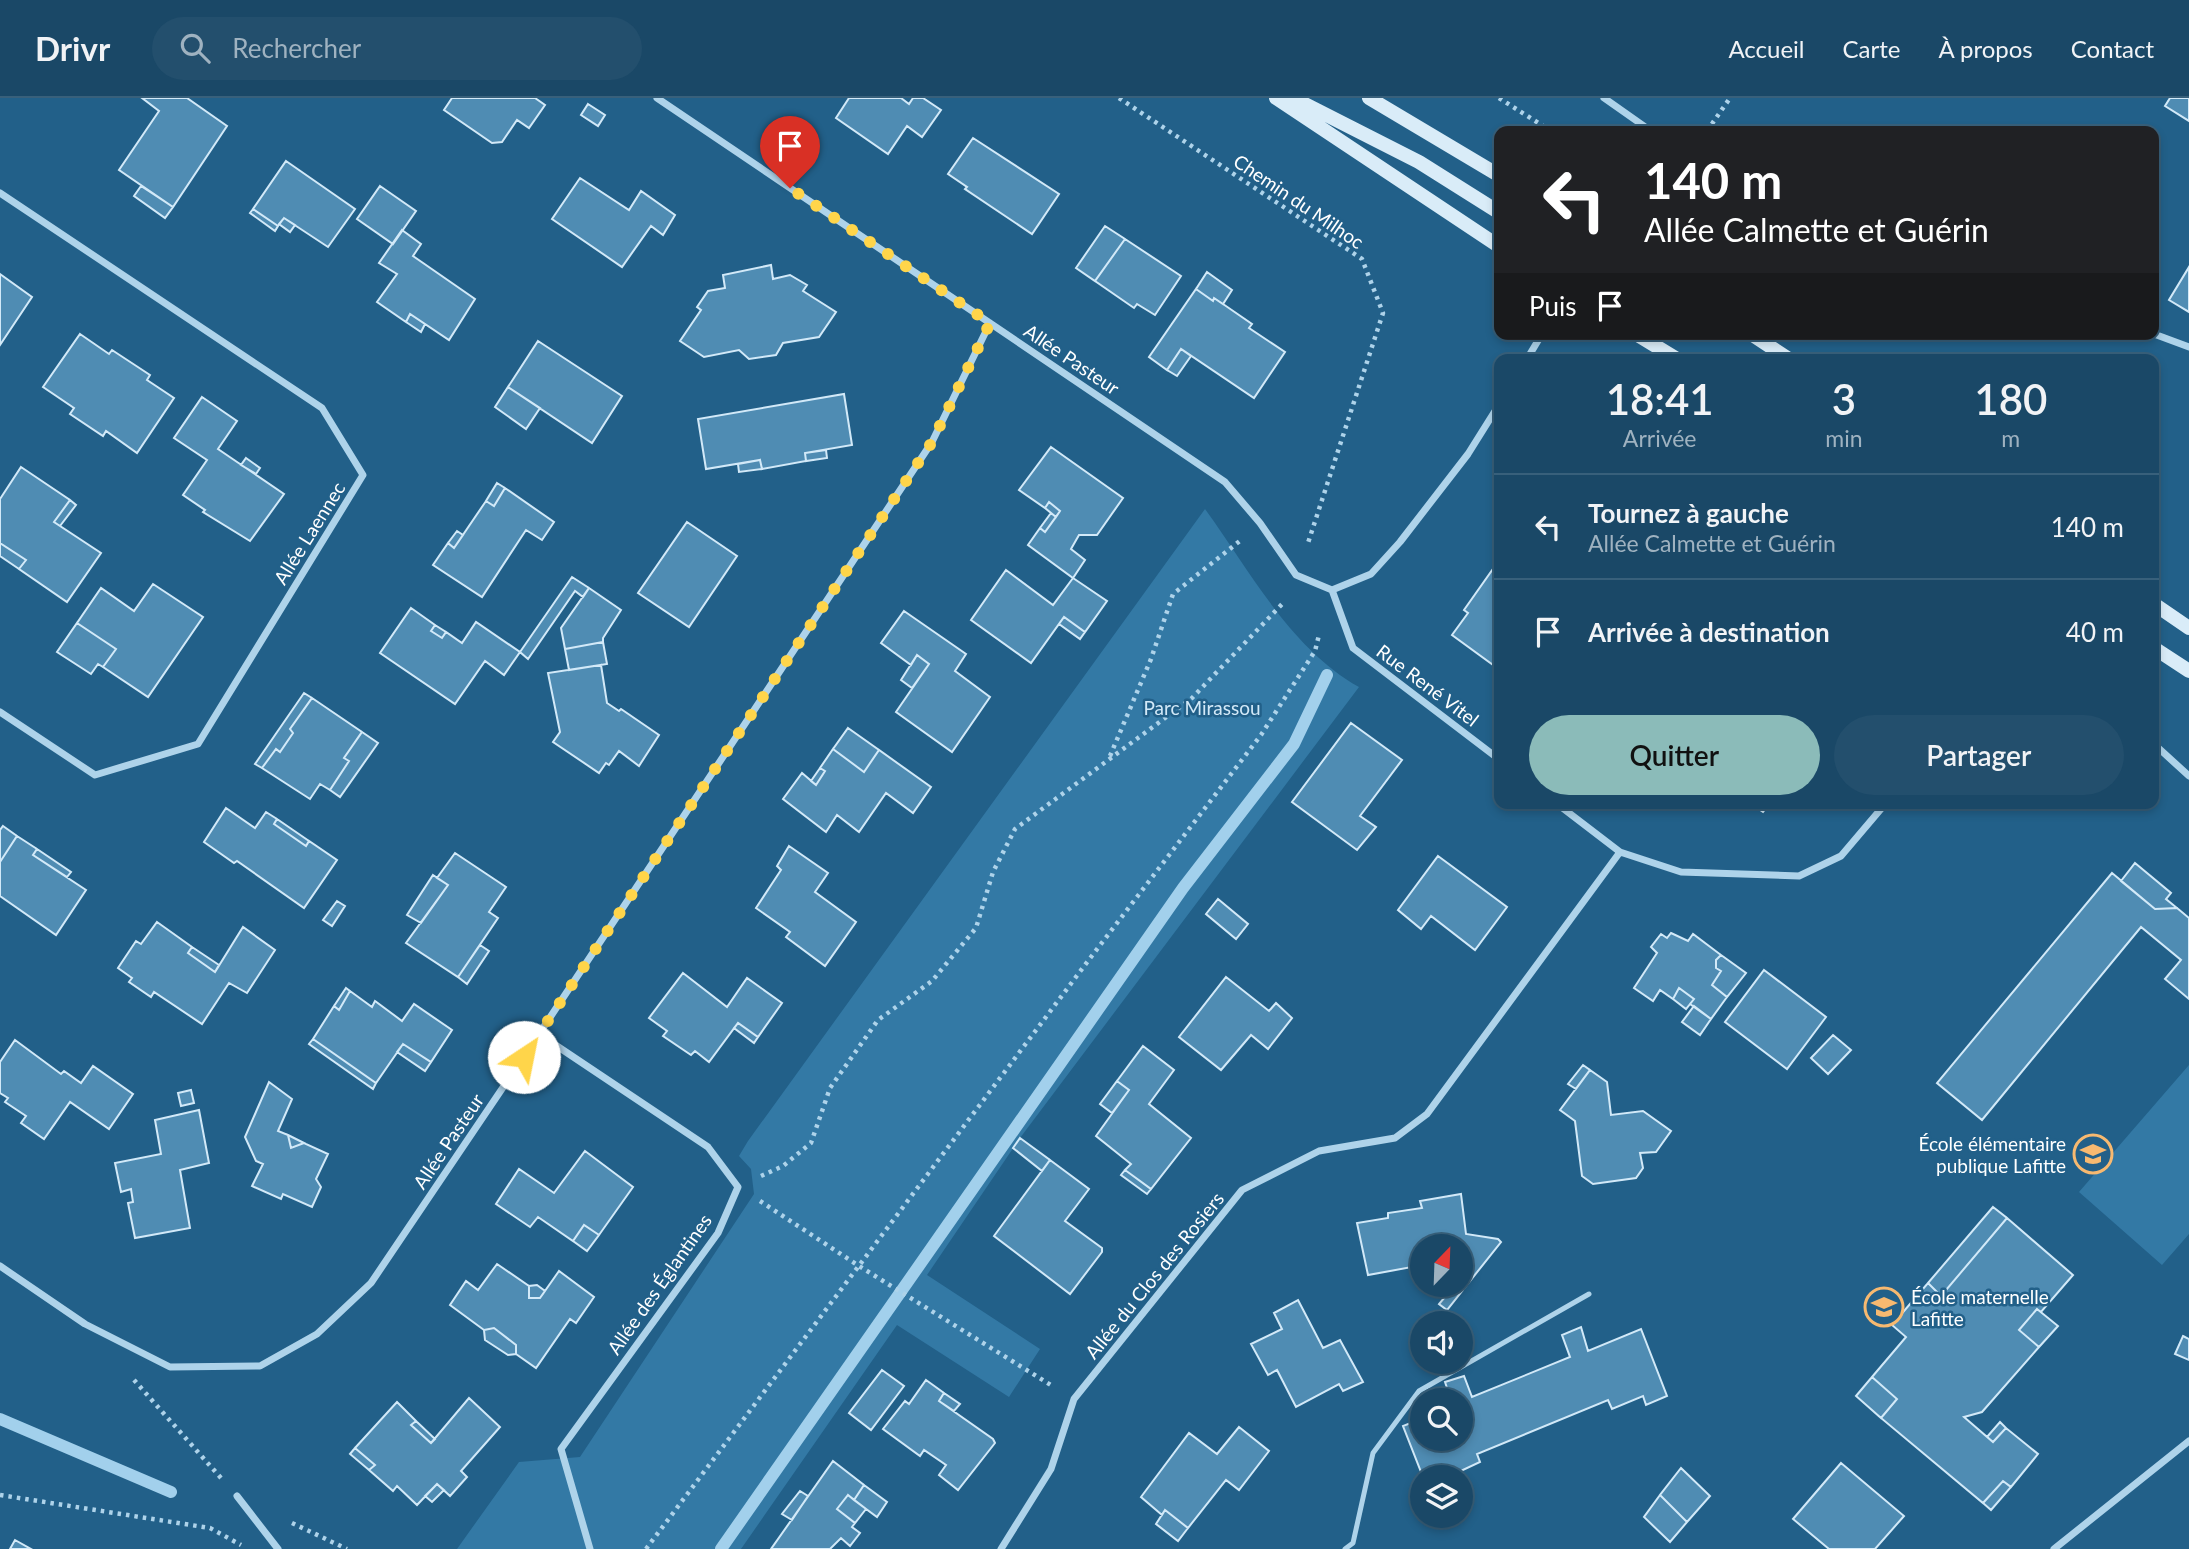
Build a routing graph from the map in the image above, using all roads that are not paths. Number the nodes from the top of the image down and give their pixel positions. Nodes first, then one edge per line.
1 (657, 98) edge
2 (1276, 98) edge
3 (1293, 98) edge
4 (1369, 98) edge
5 (1604, 98) edge
6 (1644, 126) edge
7 (1494, 172) edge
8 (0, 193) edge
9 (1494, 209) edge
10 (1494, 243) edge
11 (990, 323) junction
12 (2159, 336) edge
13 (1646, 340) edge
14 (1760, 340) edge
15 (2189, 347) edge
16 (1669, 354) edge
17 (1781, 354) edge
18 (1494, 412) edge
19 (1332, 590) junction
20 (2159, 607) edge
21 (2189, 628) edge
22 (2159, 651) edge
23 (2189, 671) edge
24 (0, 712) edge
25 (2159, 749) edge
26 (1494, 755) edge
27 (2189, 776) edge
28 (1564, 809) edge
29 (1881, 809) edge
30 (1620, 852) junction
31 (539, 1034) junction
32 (0, 1266) edge
33 (1590, 1294) dead end
34 (2189, 1441) edge
35 (237, 1496) road end
36 (278, 1549) edge
37 (590, 1549) edge
38 (1002, 1549) edge
39 (1345, 1549) edge
40 (2054, 1549) edge

1 - 11 street
2 - 10 main road
3 - 9 main road
4 - 7 main road
5 - 6 street
8 - 24 street, Allée Laennec
11 - 19 street, Allée Pasteur
11 - 31 street, Allée Pasteur
12 - 15 street
13 - 16 main road
14 - 17 main road
18 - 19 street
19 - 26 street, Rue René Vitel
20 - 21 main road
22 - 23 main road
25 - 27 street
28 - 30 street
29 - 30 street
30 - 38 street, Allée du Clos des Rosiers
31 - 32 street, Allée Pasteur
31 - 37 street, Allée des Églantines
33 - 39 lane
34 - 40 street
35 - 36 street

